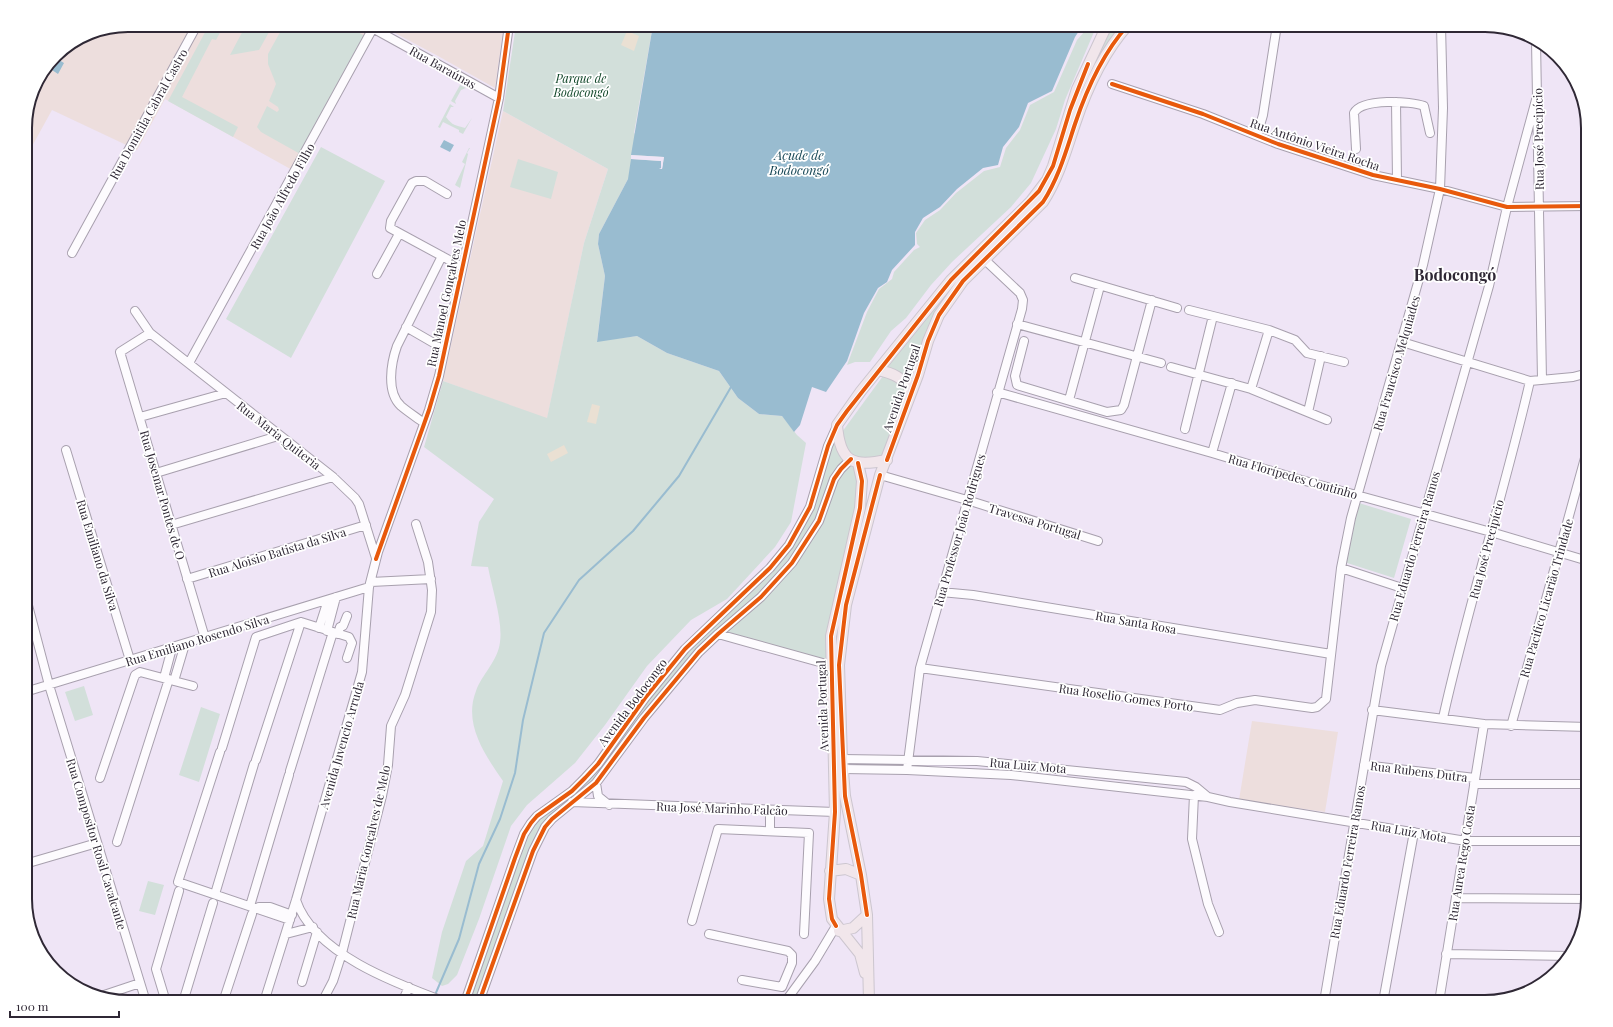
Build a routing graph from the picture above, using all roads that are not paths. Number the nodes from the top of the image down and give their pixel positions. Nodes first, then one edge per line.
1 (193, 32) edge
2 (367, 32) edge
3 (379, 32) edge
4 (508, 32) edge
5 (1099, 32) edge
6 (1104, 32) edge
7 (1122, 32) edge
8 (1276, 32) edge
9 (1441, 32) edge
10 (1536, 47) edge
11 (1088, 64) junction
12 (1112, 84) dead end
13 (1537, 96) junction
14 (499, 98) junction
15 (1396, 102) junction
16 (1430, 133) dead end
17 (1257, 135) junction
18 (1356, 149) dead end
19 (1397, 180) junction
20 (1440, 189) junction
21 (447, 194) dead end
22 (1581, 206) edge
23 (1507, 207) junction
24 (1539, 207) junction
25 (399, 234) junction
26 (72, 253) dead end
27 (442, 256) junction
28 (985, 260) junction
29 (462, 267) junction
30 (377, 274) dead end
31 (1075, 278) dead end
32 (1100, 286) junction
33 (1152, 300) junction
34 (1177, 308) dead end
35 (1189, 310) dead end
36 (135, 311) dead end
37 (1213, 316) junction
38 (1017, 324) junction
39 (406, 327) junction
40 (1268, 330) junction
41 (150, 333) junction
42 (1024, 341) dead end
43 (1402, 342) junction
44 (1084, 343) junction
45 (444, 349) junction
46 (1137, 356) junction
47 (1321, 356) junction
48 (1344, 362) dead end
49 (1467, 362) junction
50 (189, 363) junction
51 (1161, 363) dead end
52 (1171, 367) dead end
53 (878, 370) junction
54 (1198, 375) junction
55 (1581, 375) edge
56 (1542, 380) junction
57 (1530, 381) junction
58 (1232, 383) junction
59 (1251, 389) junction
60 (912, 391) junction
61 (997, 392) junction
62 (226, 393) junction
63 (1069, 400) junction
64 (1308, 412) junction
65 (140, 417) junction
66 (1327, 420) dead end
67 (424, 423) junction
68 (837, 425) junction
69 (1185, 429) dead end
70 (278, 436) junction
71 (66, 450) dead end
72 (1212, 453) junction
73 (887, 460) junction
74 (854, 461) junction
75 (1581, 472) edge
76 (156, 473) junction
77 (880, 475) junction
78 (333, 477) junction
79 (1359, 495) junction
80 (967, 500) junction
81 (1423, 513) junction
82 (416, 524) dead end
83 (171, 525) junction
84 (366, 525) junction
85 (1491, 532) junction
86 (1098, 541) dead end
87 (1559, 552) junction
88 (376, 559) junction
89 (1581, 559) edge
90 (1341, 568) junction
91 (187, 579) junction
92 (430, 579) junction
93 (370, 585) junction
94 (1402, 588) junction
95 (941, 592) junction
96 (336, 597) junction
97 (328, 600) junction
98 (346, 616) dead end
99 (32, 621) edge
100 (301, 622) junction
101 (329, 631) junction
102 (718, 634) junction
103 (205, 638) junction
104 (185, 644) junction
105 (172, 648) junction
106 (1331, 654) junction
107 (347, 658) dead end
108 (130, 660) junction
109 (830, 665) junction
110 (920, 668) junction
111 (169, 679) junction
112 (49, 685) junction
113 (193, 686) dead end
114 (32, 690) edge
115 (1326, 699) joint
116 (1372, 710) junction
117 (1444, 718) junction
118 (1484, 724) junction
119 (1511, 726) junction
120 (1581, 727) edge
121 (908, 760) junction
122 (843, 764) junction
123 (1364, 765) junction
124 (907, 770) junction
125 (100, 778) dead end
126 (1474, 781) junction
127 (596, 783) junction
128 (1581, 784) edge
129 (1194, 795) junction
130 (1208, 797) junction
131 (572, 802) junction
132 (610, 805) junction
133 (770, 810) junction
134 (835, 812) junction
135 (1354, 821) junction
136 (770, 831) junction
137 (1414, 832) junction
138 (1466, 841) junction
139 (1581, 841) edge
140 (117, 842) dead end
141 (97, 843) junction
142 (32, 862) edge
143 (830, 871) junction
144 (861, 875) junction
145 (179, 891) dead end
146 (215, 894) junction
147 (1456, 898) junction
148 (1581, 899) edge
149 (296, 900) junction
150 (213, 903) dead end
151 (252, 909) junction
152 (867, 915) junction
153 (291, 918) junction
154 (692, 921) dead end
155 (838, 928) junction
156 (315, 930) junction
157 (1219, 932) dead end
158 (286, 934) junction
159 (709, 934) dead end
160 (804, 934) dead end
161 (342, 954) junction
162 (1446, 954) junction
163 (1562, 956) edge
164 (742, 980) dead end
165 (302, 982) dead end
166 (140, 983) junction
167 (409, 987) junction
168 (782, 987) junction
169 (794, 991) junction
170 (110, 993) edge
171 (144, 995) edge
172 (164, 995) edge
173 (185, 995) edge
174 (225, 995) edge
175 (266, 995) edge
176 (326, 995) edge
177 (405, 995) edge
178 (429, 995) edge
179 (467, 995) edge
180 (482, 995) edge
181 (791, 995) edge
182 (865, 995) edge
183 (869, 995) edge
184 (1325, 995) edge
185 (1384, 995) edge
186 (1440, 995) edge

1 - 26 street, Rua Domitila Cabral Castro
2 - 50 street, Rua João Alfredo Filho
3 - 14 street, Rua Baraúnas
4 - 14 street, Rua Manoel Gonçalves Melo
5 - 11 main road, Avenida Portugal
6 - 11 main road, Avenida Portugal
7 - 28 main road, Avenida Portugal
8 - 17 street
9 - 20 street, Rua Francisco Melquiades
10 - 13 street, Rua José Precipício
11 - 53 main road, Avenida Portugal
12 - 17 street, Rua Antônio Vieira Rocha
13 - 23 street, Rua Eduardo Ferreira Ramos
13 - 24 street, Rua José Precipício
14 - 29 street, Rua Manoel Gonçalves Melo
15 - 16 street
15 - 18 street
15 - 19 street
17 - 19 street, Rua Antônio Vieira Rocha
19 - 20 street, Rua Antônio Vieira Rocha
20 - 23 street, Rua Antônio Vieira Rocha
20 - 43 street, Rua Francisco Melquiades
21 - 25 street
22 - 24 street, Rua Antônio Vieira Rocha
23 - 24 street, Rua Antônio Vieira Rocha
23 - 49 street, Rua Eduardo Ferreira Ramos
24 - 56 street, Rua José Precipício
25 - 27 street
25 - 30 street
27 - 29 street
27 - 39 street
28 - 38 street, Rua Professor João Rodrigues
28 - 60 main road, Avenida Portugal
29 - 45 street, Rua Manoel Gonçalves Melo
31 - 32 street
32 - 33 street
32 - 44 street
33 - 34 street
33 - 46 street
35 - 37 street
36 - 41 street, Rua Maria Quiteria
37 - 40 street
37 - 54 street
38 - 44 street
38 - 61 street, Rua Professor João Rodrigues
39 - 45 street
39 - 67 street
40 - 47 street
40 - 59 street
41 - 50 street, Rua Maria Quiteria
41 - 65 street, Rua Josemar Pontes de O
42 - 63 street
43 - 49 street
43 - 79 street, Rua Francisco Melquiades
44 - 46 street
44 - 63 street
45 - 67 street, Rua Manoel Gonçalves Melo
46 - 51 street
46 - 63 street
47 - 48 street
47 - 64 street
49 - 57 street
49 - 81 street, Rua Eduardo Ferreira Ramos
50 - 62 street, Rua Maria Quiteria
52 - 54 street
53 - 60 main road
53 - 68 main road, Avenida Portugal
54 - 58 street
54 - 69 street
55 - 56 street
56 - 57 street
57 - 85 street, Rua José Precipício
58 - 59 street
58 - 72 street
59 - 64 street
60 - 73 main road, Avenida Portugal
61 - 72 street, Rua Florípedes Coutinho
61 - 80 street, Rua Professor João Rodrigues
62 - 65 street
62 - 70 street, Rua Maria Quiteria
64 - 66 street
65 - 76 street, Rua Josemar Pontes de O
67 - 88 street, Rua Manoel Gonçalves Melo
68 - 74 main road, Avenida Portugal
68 - 179 street, Avenida Bodocongo
70 - 76 street
70 - 78 street, Rua Maria Quiteria
71 - 108 street, Rua Emiliano da Silva
72 - 79 street, Rua Florípedes Coutinho
73 - 74 main road
73 - 77 main road, Avenida Portugal
74 - 102 street, Avenida Bodocongo
74 - 109 main road, Avenida Portugal
75 - 87 street, Rua Pacifico Licarião Trindade
76 - 83 street, Rua Josemar Pontes de O
77 - 80 street, Travessa Portugal
77 - 122 main road, Avenida Portugal
78 - 83 street
78 - 84 street, Rua Maria Quiteria
79 - 81 street, Rua Florípedes Coutinho
79 - 90 street, Rua Francisco Melquiades
80 - 86 street, Travessa Portugal
80 - 95 street, Rua Professor João Rodrigues
81 - 85 street, Rua Florípedes Coutinho
81 - 94 street, Rua Eduardo Ferreira Ramos
82 - 92 street, Rua Maria Gonçalves de Melo
83 - 91 street, Rua Josemar Pontes de O
84 - 88 street, Rua Maria Quiteria
84 - 91 street, Rua Aloisio Batista da Silva
85 - 87 street, Rua Florípedes Coutinho
85 - 117 street, Rua José Precipício
87 - 89 street, Rua Florípedes Coutinho
87 - 119 street, Rua Pacifico Licarião Trindade
88 - 93 street, Rua Manoel Gonçalves Melo
90 - 94 street
90 - 106 street, Rua Francisco Melquiades
91 - 103 street, Rua Josemar Pontes de O
92 - 93 street, Rua Emiliano Rosendo Silva
92 - 161 street, Rua Maria Gonçalves de Melo
93 - 96 street, Rua Emiliano Rosendo Silva
93 - 149 street, Avenida Juvencio Arruda
94 - 116 street, Rua Eduardo Ferreira Ramos
95 - 106 street, Rua Santa Rosa
95 - 110 street, Rua Professor João Rodrigues
96 - 97 street, Rua Emiliano Rosendo Silva
96 - 101 street
97 - 101 street
97 - 103 street, Rua Emiliano Rosendo Silva
98 - 101 street
99 - 112 street, Rua Compositor Rosil Cavalcante
100 - 101 street
100 - 146 street
100 - 146 street
101 - 107 street
101 - 151 street
102 - 109 street
102 - 127 street, Avenida Bodocongo
103 - 104 street, Rua Emiliano Rosendo Silva
104 - 105 street, Rua Emiliano Rosendo Silva
104 - 111 street
105 - 108 street, Rua Emiliano Rosendo Silva
105 - 111 street
106 - 115 street, Rua Francisco Melquiades
108 - 112 street, Rua Emiliano Rosendo Silva
109 - 134 main road, Avenida Portugal
110 - 115 street, Rua Roselio Gomes Porto
110 - 121 street, Rua Professor João Rodrigues
111 - 113 street
111 - 125 street
111 - 140 street
112 - 114 street, Rua Emiliano Rosendo Silva
112 - 141 street, Rua Compositor Rosil Cavalcante
116 - 117 street
116 - 123 street, Rua Eduardo Ferreira Ramos
117 - 118 street
118 - 119 street
118 - 126 street, Rua Aurea Rego Costa
119 - 120 street
121 - 122 street, Rua Luiz Mota
121 - 124 street, Rua Professor João Rodrigues
121 - 130 street, Rua Luiz Mota
122 - 124 street, Rua Luiz Mota
122 - 144 main road, Avenida Portugal
123 - 126 street, Rua Rubens Dutra
123 - 135 street, Rua Eduardo Ferreira Ramos
124 - 129 street, Rua Luiz Mota
126 - 128 street, Rua Rubens Dutra
126 - 138 street, Rua Aurea Rego Costa
127 - 131 street, Avenida Bodocongo
127 - 132 street
129 - 130 street, Rua Luiz Mota
129 - 157 street
130 - 135 street, Rua Luiz Mota
131 - 132 street, Rua José Marinho Falcão
131 - 180 street, Avenida Bodocongo
132 - 133 street, Rua José Marinho Falcão
133 - 134 street, Rua José Marinho Falcão
133 - 136 street
134 - 143 main road, Avenida Portugal
135 - 137 street, Rua Luiz Mota
135 - 184 street, Rua Eduardo Ferreira Ramos
136 - 154 street
136 - 160 street
137 - 138 street, Rua Luiz Mota
137 - 185 street
138 - 139 street, Rua Luiz Mota
138 - 147 street, Rua Aurea Rego Costa
141 - 142 street
141 - 166 street, Rua Compositor Rosil Cavalcante
143 - 144 main road
143 - 155 main road, Avenida Portugal
144 - 152 main road, Avenida Portugal
145 - 172 street
146 - 151 street
147 - 148 street
147 - 162 street, Rua Aurea Rego Costa
149 - 153 street, Avenida Juvencio Arruda
149 - 156 street
150 - 173 street
151 - 153 street
151 - 174 street
152 - 155 main road
152 - 183 main road, Avenida Portugal
153 - 158 street, Avenida Juvencio Arruda
155 - 169 street
155 - 182 main road, Avenida Portugal
156 - 158 street
156 - 161 street
156 - 165 street
158 - 175 street
159 - 168 street
161 - 167 street
161 - 176 street, Rua Maria Gonçalves de Melo
162 - 163 street
162 - 186 street, Rua Aurea Rego Costa
164 - 168 street
166 - 170 street
166 - 171 street, Rua Compositor Rosil Cavalcante
167 - 177 street
167 - 178 street
168 - 169 street
169 - 181 street

